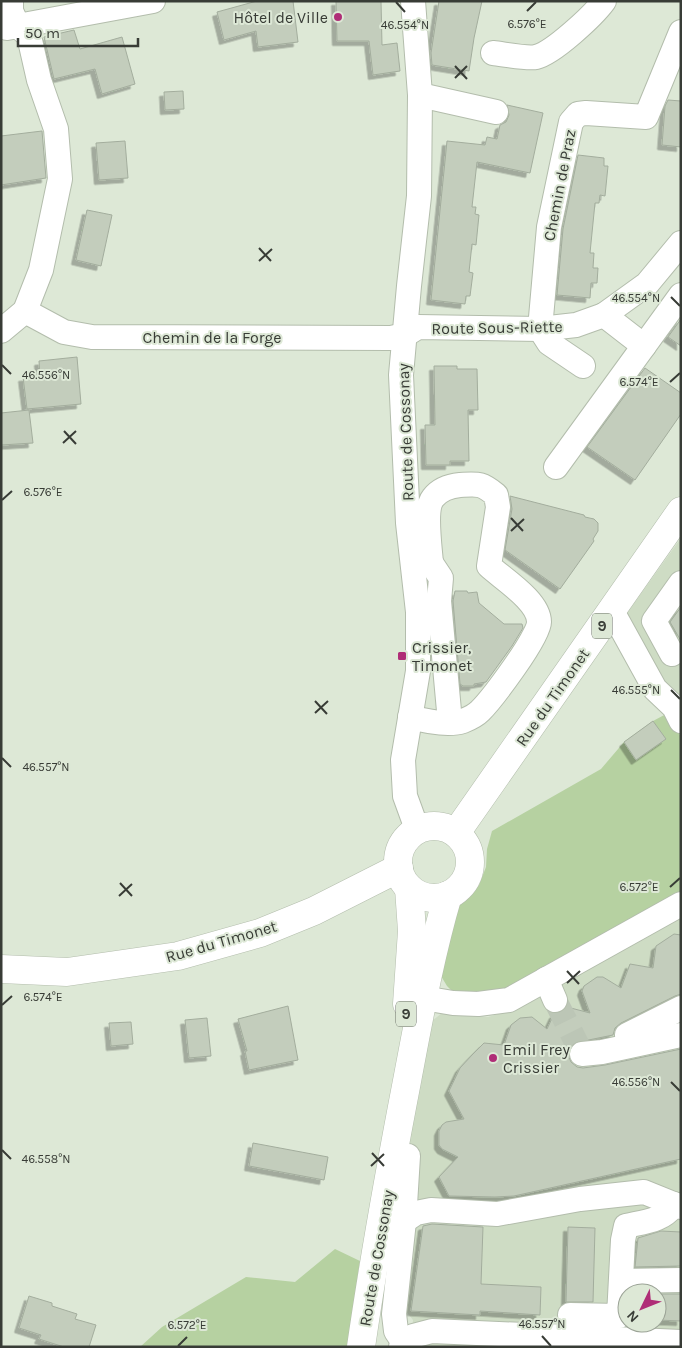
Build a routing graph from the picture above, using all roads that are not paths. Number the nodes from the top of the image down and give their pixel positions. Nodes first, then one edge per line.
1 (11, 1) edge
2 (152, 1) edge
3 (413, 1) edge
4 (604, 1) edge
5 (9, 28) edge
6 (681, 32) edge
7 (493, 53) dead end
8 (420, 95) junction
9 (496, 112) dead end
10 (681, 244) edge
11 (681, 295) edge
12 (24, 312) junction
13 (604, 315) junction
14 (540, 329) junction
15 (1, 331) edge
16 (405, 335) junction
17 (644, 346) junction
18 (583, 366) dead end
19 (556, 467) dead end
20 (681, 511) edge
21 (422, 564) junction
22 (681, 583) edge
23 (612, 611) junction
24 (672, 654) dead end
25 (410, 717) junction
26 (681, 721) edge
27 (450, 722) junction
28 (417, 830) junction
29 (456, 833) junction
30 (404, 878) junction
31 (448, 895) junction
32 (681, 904) edge
33 (1, 969) edge
34 (546, 979) junction
35 (423, 998) junction
36 (555, 1000) tunnel mouth
37 (681, 1008) edge
38 (681, 1034) edge
39 (628, 1046) junction
40 (582, 1054) dead end
41 (402, 1148) junction
42 (678, 1205) edge
43 (404, 1221) junction
44 (622, 1280) junction
45 (681, 1280) edge
46 (570, 1315) dead end
47 (681, 1342) edge
48 (594, 1343) edge
49 (402, 1345) edge
50 (361, 1347) edge

1 - 5 street
2 - 5 street
3 - 8 street, Route de Cossonay
4 - 7 street
5 - 12 street
6 - 14 street, Chemin de Praz
8 - 9 street
8 - 16 street, Route de Cossonay
10 - 13 street, Route Sous-Riette
11 - 17 street
12 - 15 street
12 - 16 street, Chemin de la Forge
13 - 14 street, Route Sous-Riette
13 - 17 street
14 - 16 street, Route Sous-Riette
14 - 18 street
16 - 21 street, Route de Cossonay
17 - 19 street
20 - 23 main road, Rue du Timonet / 9
21 - 25 street, Route de Cossonay
21 - 27 street
21 - 27 street
22 - 24 street
23 - 26 street
23 - 29 main road, Rue du Timonet / 9
25 - 27 street
25 - 28 street, Route de Cossonay
28 - 29 main road
28 - 30 main road, 9
29 - 31 main road, 9
30 - 31 main road
30 - 33 main road, Rue du Timonet
30 - 41 main road, Route de Cossonay / 9
31 - 35 main road, Route de Cossonay / 9
32 - 34 street
34 - 35 street
34 - 36 street
35 - 41 main road, Route de Cossonay / 9
37 - 39 street
38 - 39 street
39 - 40 street
41 - 43 street
41 - 50 main road, Route de Cossonay / 9
42 - 43 street
42 - 44 street
43 - 49 street
44 - 45 street
44 - 46 street
47 - 48 street
48 - 49 street

